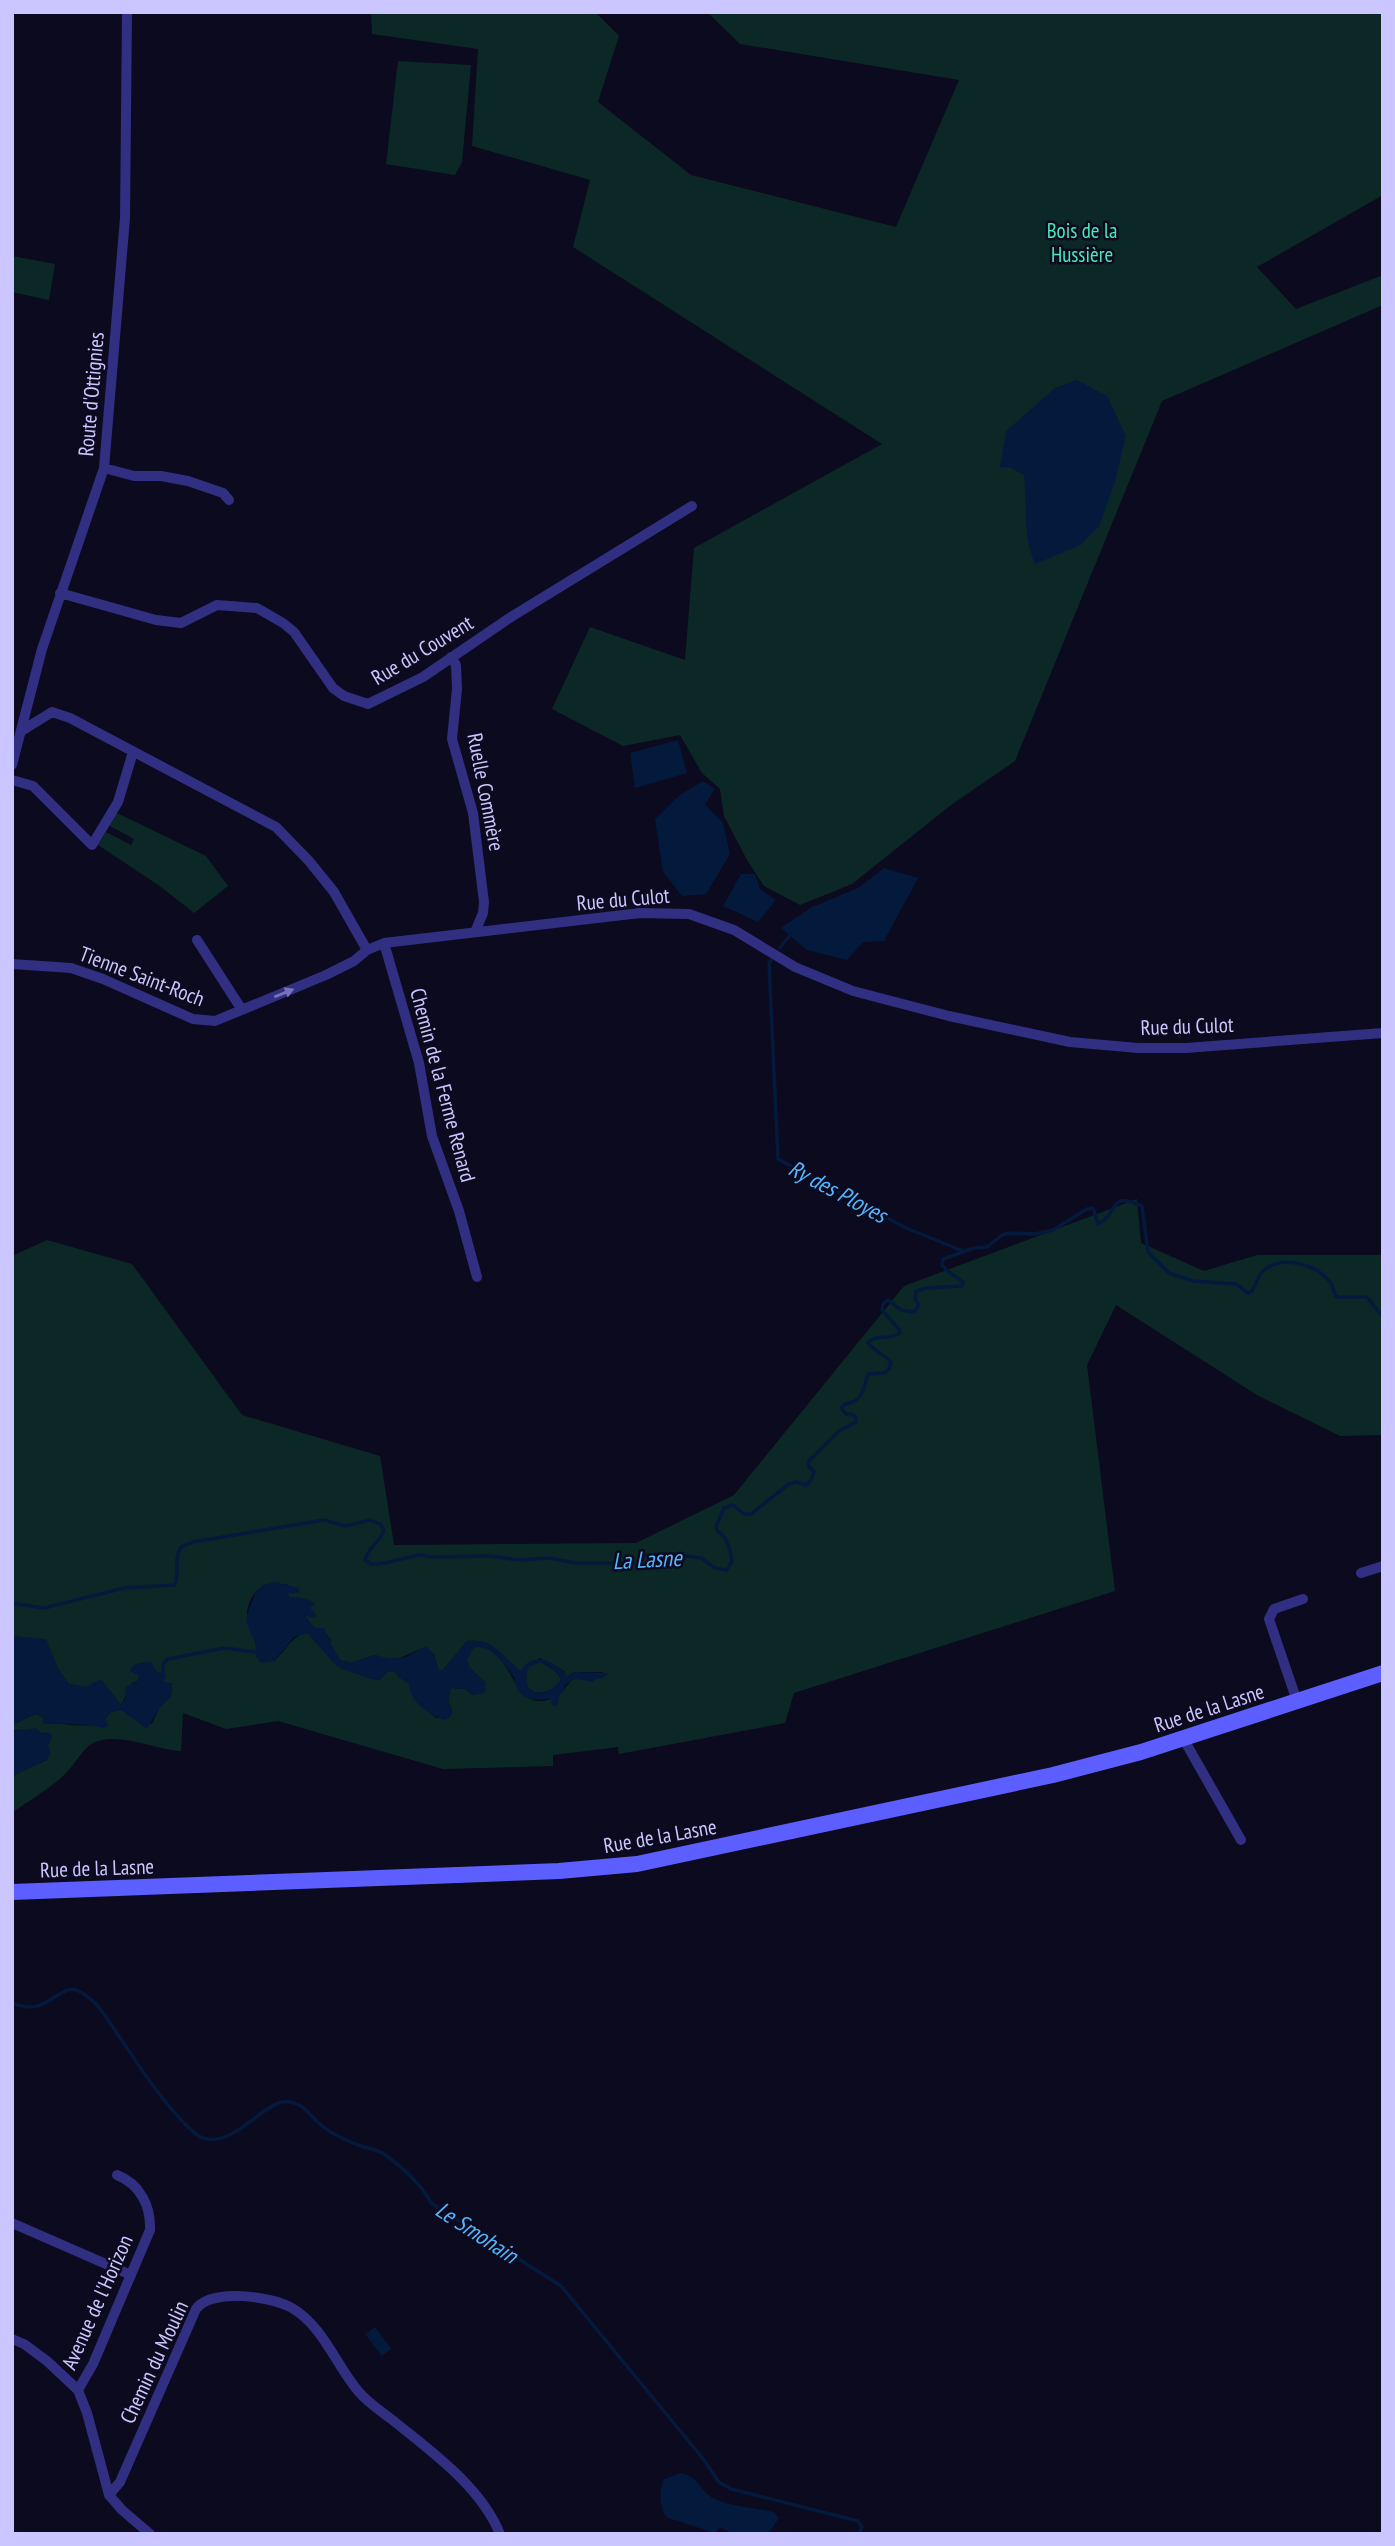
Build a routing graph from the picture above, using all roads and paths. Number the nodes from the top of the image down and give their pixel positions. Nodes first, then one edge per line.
1 (127, 12) edge
2 (104, 468) junction
3 (229, 500) dead end
4 (692, 506) dead end
5 (60, 593) junction
6 (452, 657) junction
7 (30, 702) junction
8 (52, 712) junction
9 (23, 730) junction
10 (14, 752) edge
11 (133, 752) junction
12 (12, 765) edge
13 (12, 780) edge
14 (475, 932) junction
15 (197, 940) dead end
16 (384, 943) junction
17 (367, 950) junction
18 (12, 964) edge
19 (243, 1010) junction
20 (1383, 1033) edge
21 (477, 1277) dead end
22 (1383, 1566) edge
23 (1361, 1573) dead end
24 (1303, 1599) dead end
25 (1383, 1673) edge
26 (1297, 1701) junction
27 (1183, 1738) junction
28 (1241, 1840) dead end
29 (12, 1892) edge
30 (117, 2175) dead end
31 (12, 2224) edge
32 (131, 2275) junction
33 (12, 2339) edge
34 (78, 2390) junction
35 (109, 2495) junction
36 (143, 2532) edge
37 (500, 2534) edge

1 - 2 street, Route d'Ottignies
2 - 3 street
2 - 5 street, Route d'Ottignies
4 - 6 street, Rue du Couvent
5 - 6 street, Rue du Couvent
5 - 7 street, Route d'Ottignies
6 - 14 street, Ruelle Commère
7 - 8 street
7 - 9 street, Route d'Ottignies
8 - 9 street
8 - 11 street
9 - 10 street, Route d'Ottignies
10 - 12 street, Route d'Ottignies
11 - 13 street
11 - 17 street
14 - 16 street, Rue du Culot
14 - 20 street, Rue du Culot
15 - 19 street
16 - 17 street, Rue du Culot
16 - 21 street, Chemin de la Ferme Renard
19 -> 17 street, Tienne Saint-Roch
18 - 19 street, Tienne Saint-Roch
22 - 23 street
24 - 26 street, Rue de la Lasne
25 - 26 street, Rue de la Lasne
26 - 27 street, Rue de la Lasne
27 - 28 street
27 - 29 street, Rue de la Lasne
30 - 32 street, Avenue de l'Horizon
31 - 32 street
32 - 34 street, Avenue de l'Horizon
33 - 34 street
34 - 35 street, Avenue de l'Horizon
35 - 36 street
35 - 37 street, Chemin du Moulin

